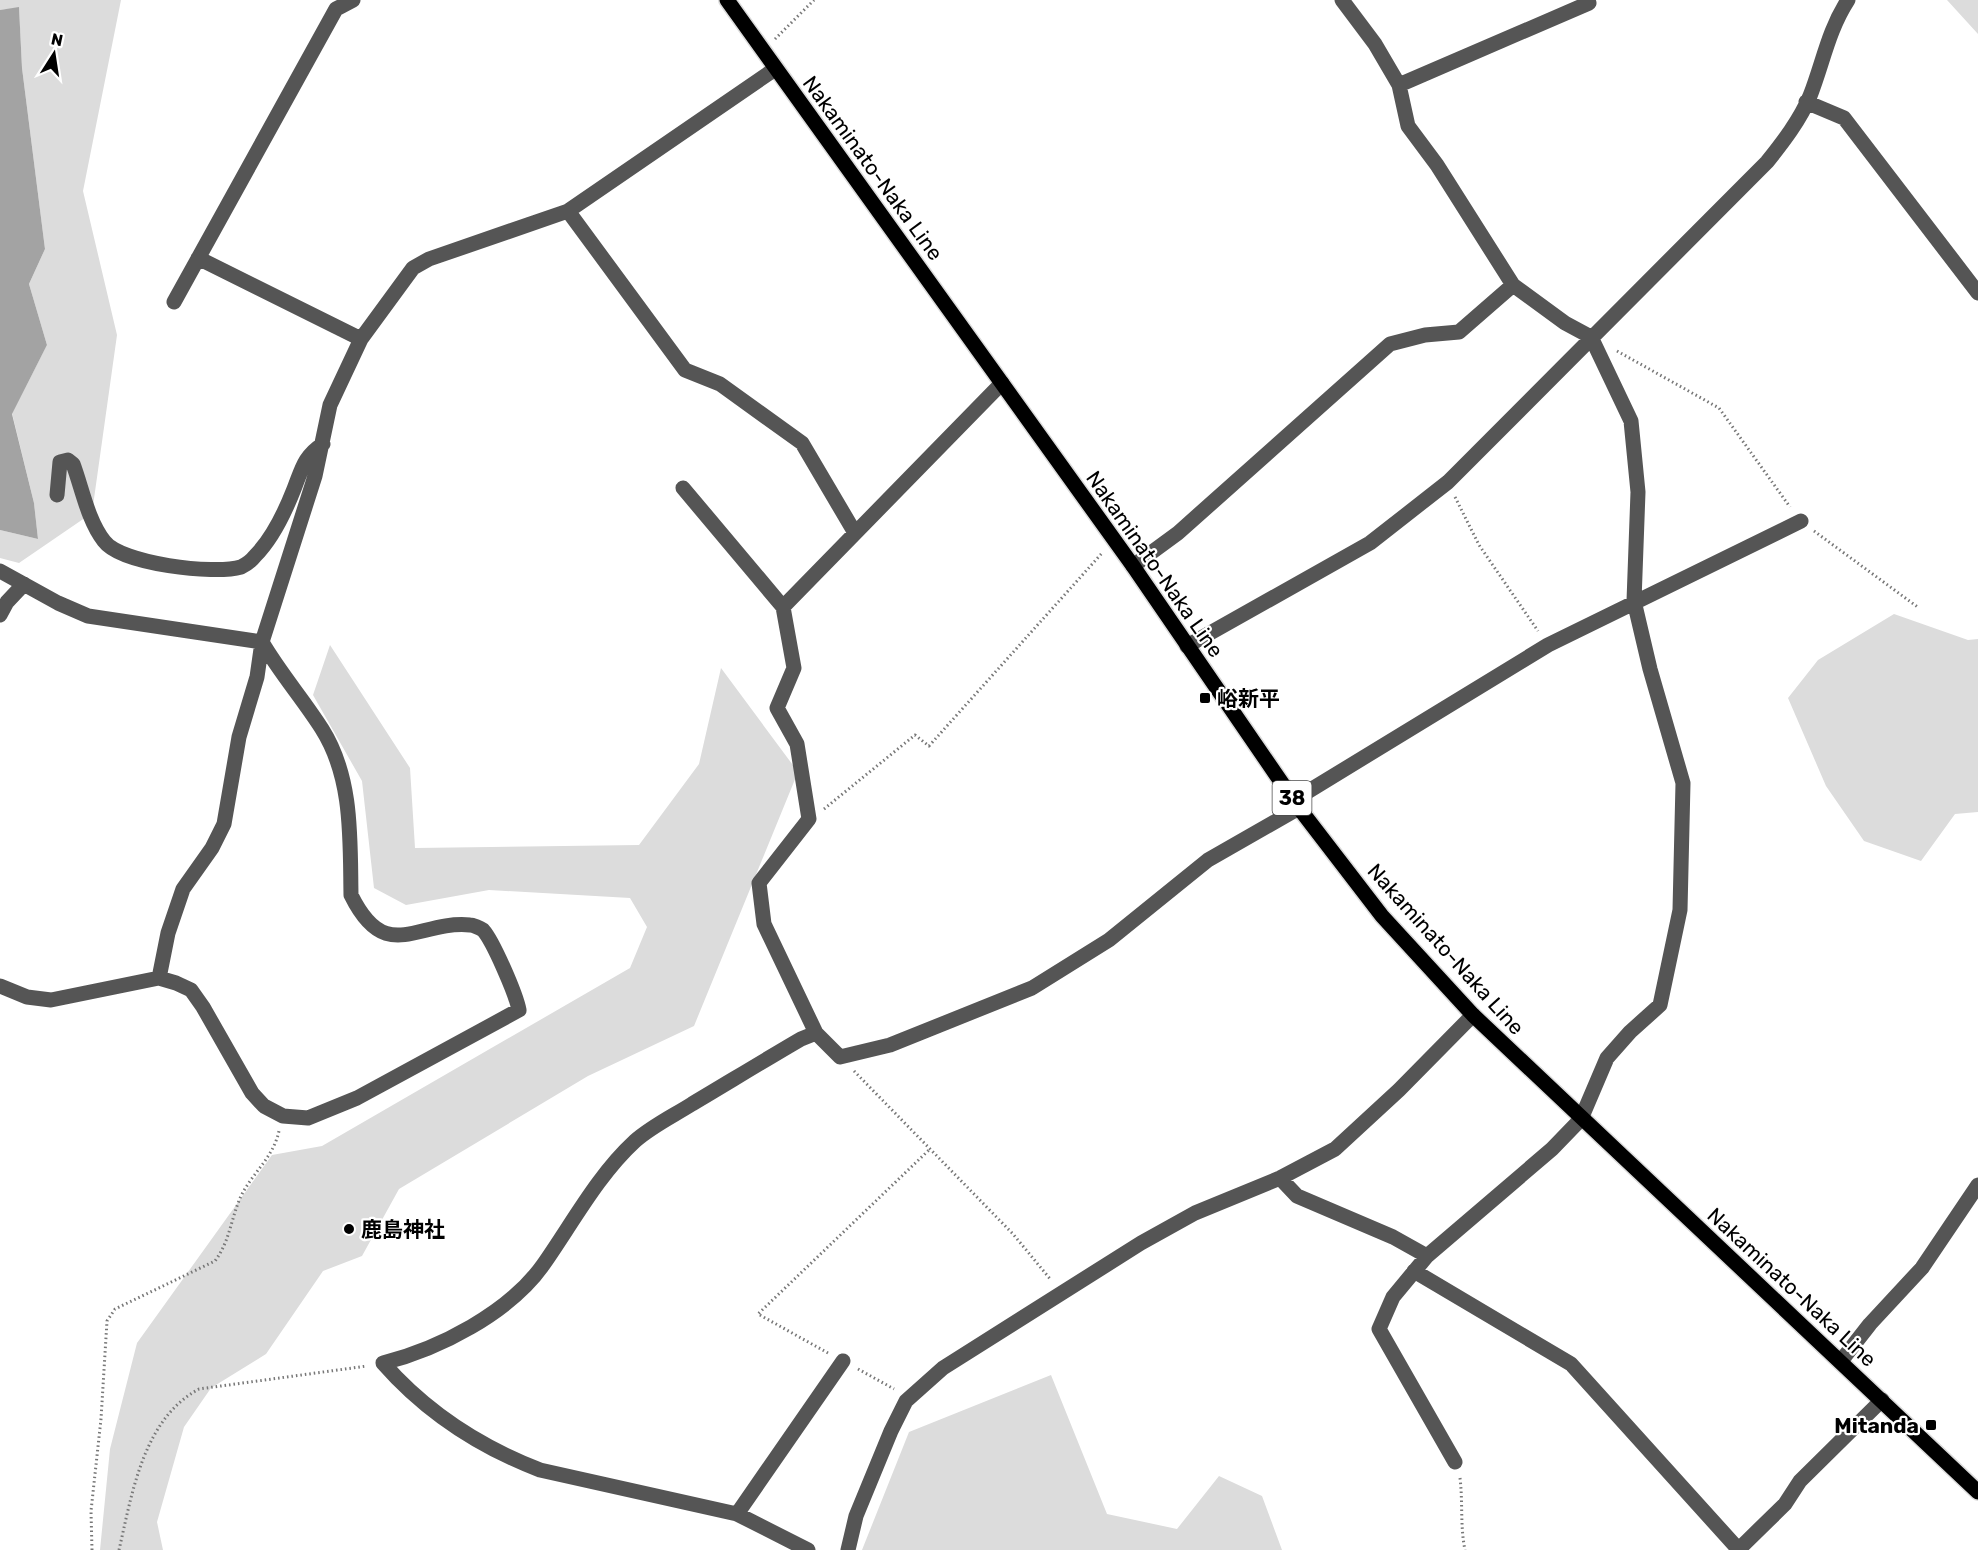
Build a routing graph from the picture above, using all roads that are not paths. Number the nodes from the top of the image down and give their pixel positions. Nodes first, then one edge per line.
1 (353, 0) edge
2 (727, 0) edge
3 (1342, 0) edge
4 (1587, 0) edge
5 (1848, 0) edge
6 (335, 5) edge
7 (775, 69) junction
8 (1399, 85) junction
9 (1806, 102) junction
10 (568, 211) junction
11 (198, 258) junction
12 (1513, 285) junction
13 (1978, 293) edge
14 (174, 302) dead end
15 (1591, 337) junction
16 (362, 339) junction
17 (1002, 383) junction
18 (322, 444) junction
19 (683, 488) dead end
20 (57, 495) dead end
21 (1800, 521) road end
22 (855, 533) junction
23 (1133, 566) junction
24 (0, 571) edge
25 (24, 584) junction
26 (1634, 601) junction
27 (783, 607) junction
28 (0, 615) edge
29 (262, 642) junction
30 (1187, 646) junction
31 (1296, 804) junction
32 (159, 978) junction
33 (0, 986) edge
34 (1473, 1015) junction
35 (816, 1033) junction
36 (1581, 1119) junction
37 (1280, 1179) junction
38 (1978, 1185) edge
39 (1427, 1256) junction
40 (1414, 1271) junction
41 (843, 1361) road end
42 (1841, 1361) junction
43 (1882, 1400) junction
44 (1455, 1462) road end
45 (1978, 1492) edge
46 (737, 1514) junction
47 (808, 1550) edge
48 (848, 1550) edge
49 (1738, 1550) edge

1 - 6 street
2 - 7 main road, Nakaminato-Naka Line / 38
3 - 8 street
4 - 8 street
5 - 9 street
6 - 11 street
7 - 10 street
7 - 17 main road, Nakaminato-Naka Line / 38
8 - 12 street
9 - 13 street
9 - 15 street
10 - 16 street
10 - 22 street
11 - 14 street
11 - 16 street
12 - 15 street
12 - 23 street
15 - 26 street
15 - 30 street
16 - 18 street
17 - 22 street
17 - 23 main road, Nakaminato-Naka Line / 38
18 - 20 street
18 - 29 street
19 - 27 street
21 - 26 street
22 - 27 street
23 - 30 main road, Nakaminato-Naka Line / 38
24 - 25 street
25 - 28 street
25 - 29 street
26 - 31 street
26 - 36 street
27 - 35 street
29 - 32 street
29 - 32 street
30 - 31 main road, Nakaminato-Naka Line / 38
31 - 34 main road, Nakaminato-Naka Line / 38
31 - 35 street
32 - 33 street
34 - 36 main road, Nakaminato-Naka Line / 38
34 - 37 street
35 - 46 street
36 - 39 street
36 - 42 main road, Nakaminato-Naka Line / 38
37 - 39 street
37 - 48 street
38 - 42 street
39 - 40 street
40 - 44 street
40 - 49 street
41 - 46 street
42 - 43 main road, Nakaminato-Naka Line / 38
43 - 45 main road, Nakaminato-Naka Line / 38
43 - 49 street
46 - 47 street

